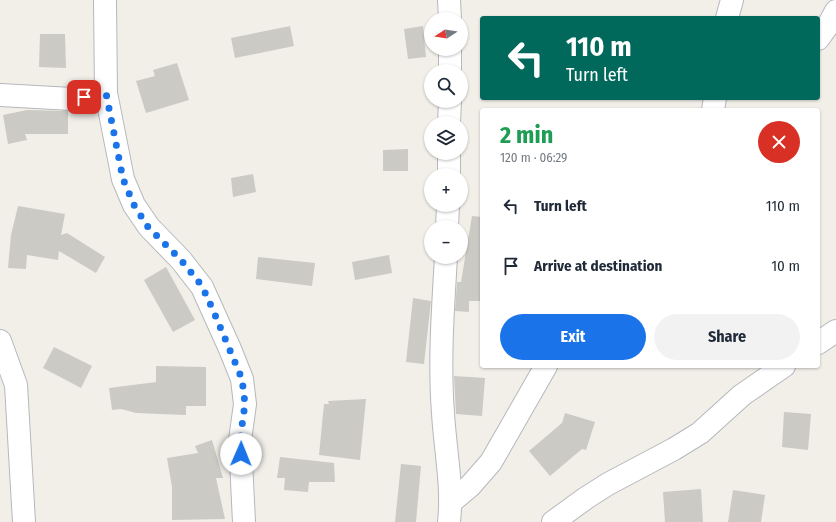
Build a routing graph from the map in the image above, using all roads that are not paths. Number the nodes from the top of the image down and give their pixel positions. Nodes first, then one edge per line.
1 (105, 0) edge
2 (449, 0) edge
3 (732, 0) edge
4 (836, 11) edge
5 (450, 12) edge
6 (728, 16) edge
7 (820, 36) edge
8 (106, 93) junction
9 (0, 95) edge
10 (446, 264) edge
11 (836, 331) edge
12 (0, 341) edge
13 (820, 342) edge
14 (545, 368) edge
15 (781, 368) edge
16 (450, 512) edge
17 (24, 522) edge
18 (244, 522) edge
19 (553, 522) edge

1 - 8 street
2 - 5 street
3 - 6 street
4 - 7 street
8 - 9 street
8 - 18 street
10 - 16 street
11 - 13 street
12 - 17 street
14 - 16 street
15 - 19 street

